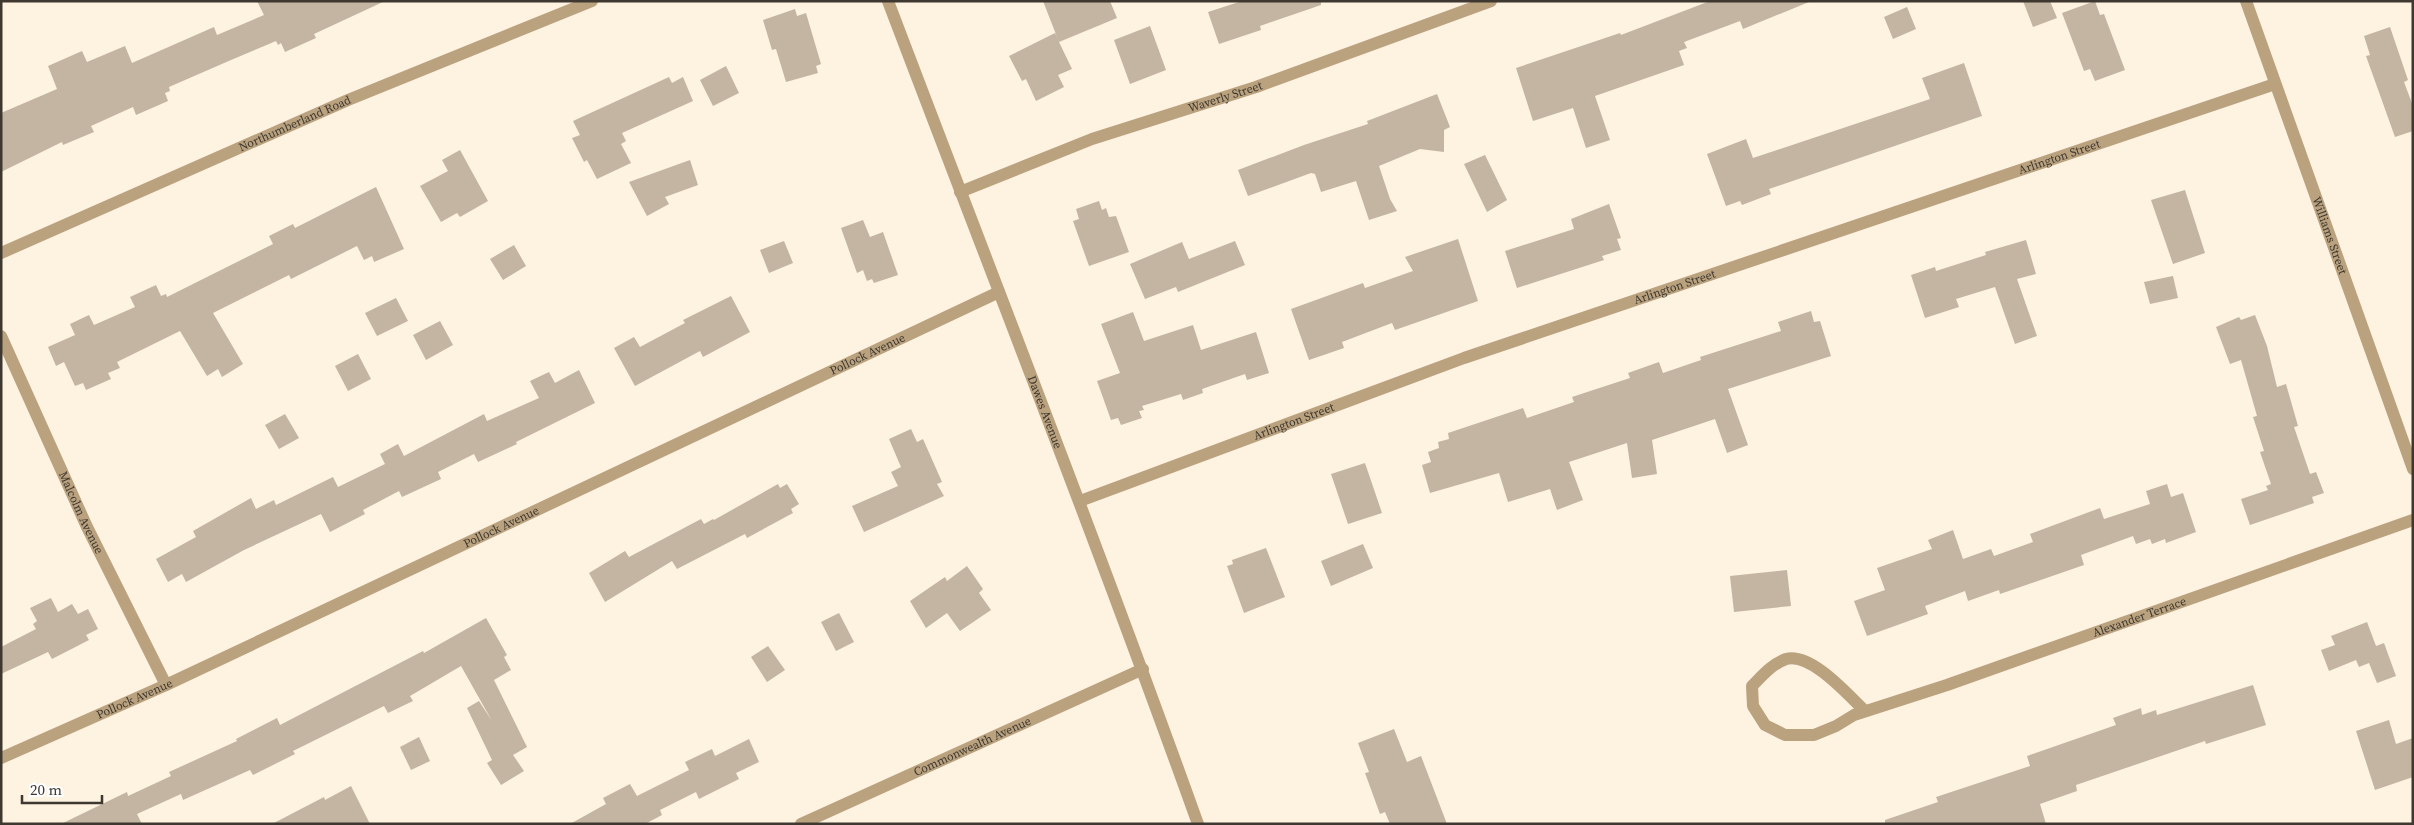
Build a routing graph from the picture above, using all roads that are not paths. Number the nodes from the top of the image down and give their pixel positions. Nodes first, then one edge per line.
1 (592, 1) edge
2 (888, 1) edge
3 (1491, 1) edge
4 (2246, 1) edge
5 (2274, 84) junction
6 (960, 192) junction
7 (1, 253) edge
8 (999, 292) junction
9 (1, 336) edge
10 (2413, 469) edge
11 (1080, 500) junction
12 (2413, 520) edge
13 (1142, 669) junction
14 (166, 685) junction
15 (1864, 711) junction
16 (1, 758) edge
17 (801, 824) edge
18 (1198, 824) edge

1 - 7 street, Northumberland Road
2 - 6 street, Dawes Avenue
3 - 6 street, Waverly Street
4 - 5 street, Williams Street
5 - 10 street, Williams Street
5 - 11 street, Arlington Street
6 - 8 street, Dawes Avenue
8 - 11 street, Dawes Avenue
8 - 14 street, Pollock Avenue
9 - 14 street, Malcolm Avenue
11 - 13 street, Dawes Avenue
12 - 15 street, Alexander Terrace
13 - 17 street, Commonwealth Avenue
13 - 18 street, Dawes Avenue
14 - 16 street, Pollock Avenue
15 - 15 street, Alexander Terrace

